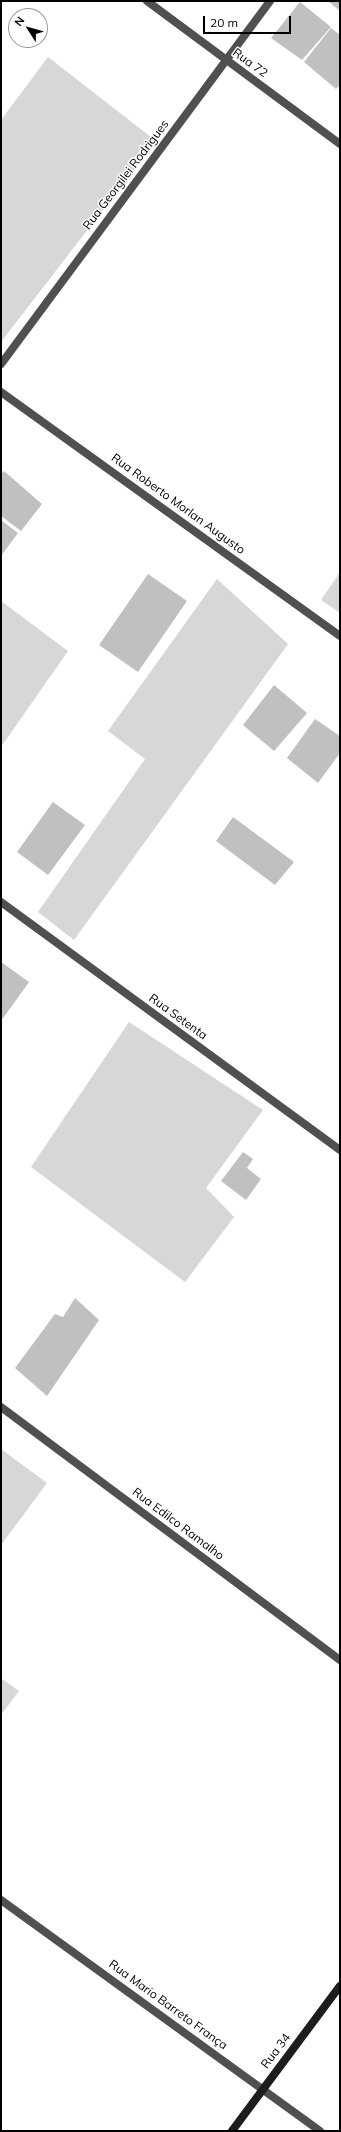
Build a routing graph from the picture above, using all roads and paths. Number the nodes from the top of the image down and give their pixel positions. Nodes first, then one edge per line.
1 (147, 1) edge
2 (270, 1) edge
3 (226, 61) junction
4 (340, 144) edge
5 (1, 364) edge
6 (1, 392) edge
7 (340, 636) edge
8 (1, 902) edge
9 (340, 1150) edge
10 (1, 1407) edge
11 (340, 1660) edge
12 (1, 1900) edge
13 (340, 1986) edge
14 (263, 2089) junction
15 (232, 2131) edge
16 (320, 2131) edge

1 - 3 street, Rua 72
2 - 3 street, Rua Georgilei Rodrigues
3 - 4 street, Rua 72
3 - 5 street, Rua Georgilei Rodrigues
6 - 7 street, Rua Roberto Morlan Augusto
8 - 9 street, Rua Setenta
10 - 11 street, Rua Edilco Ramalho
12 - 14 street, Rua Mario Barreto França
13 - 14 street, Rua 34
14 - 15 street, Rua 34
14 - 16 street, Rua Mario Barreto França

